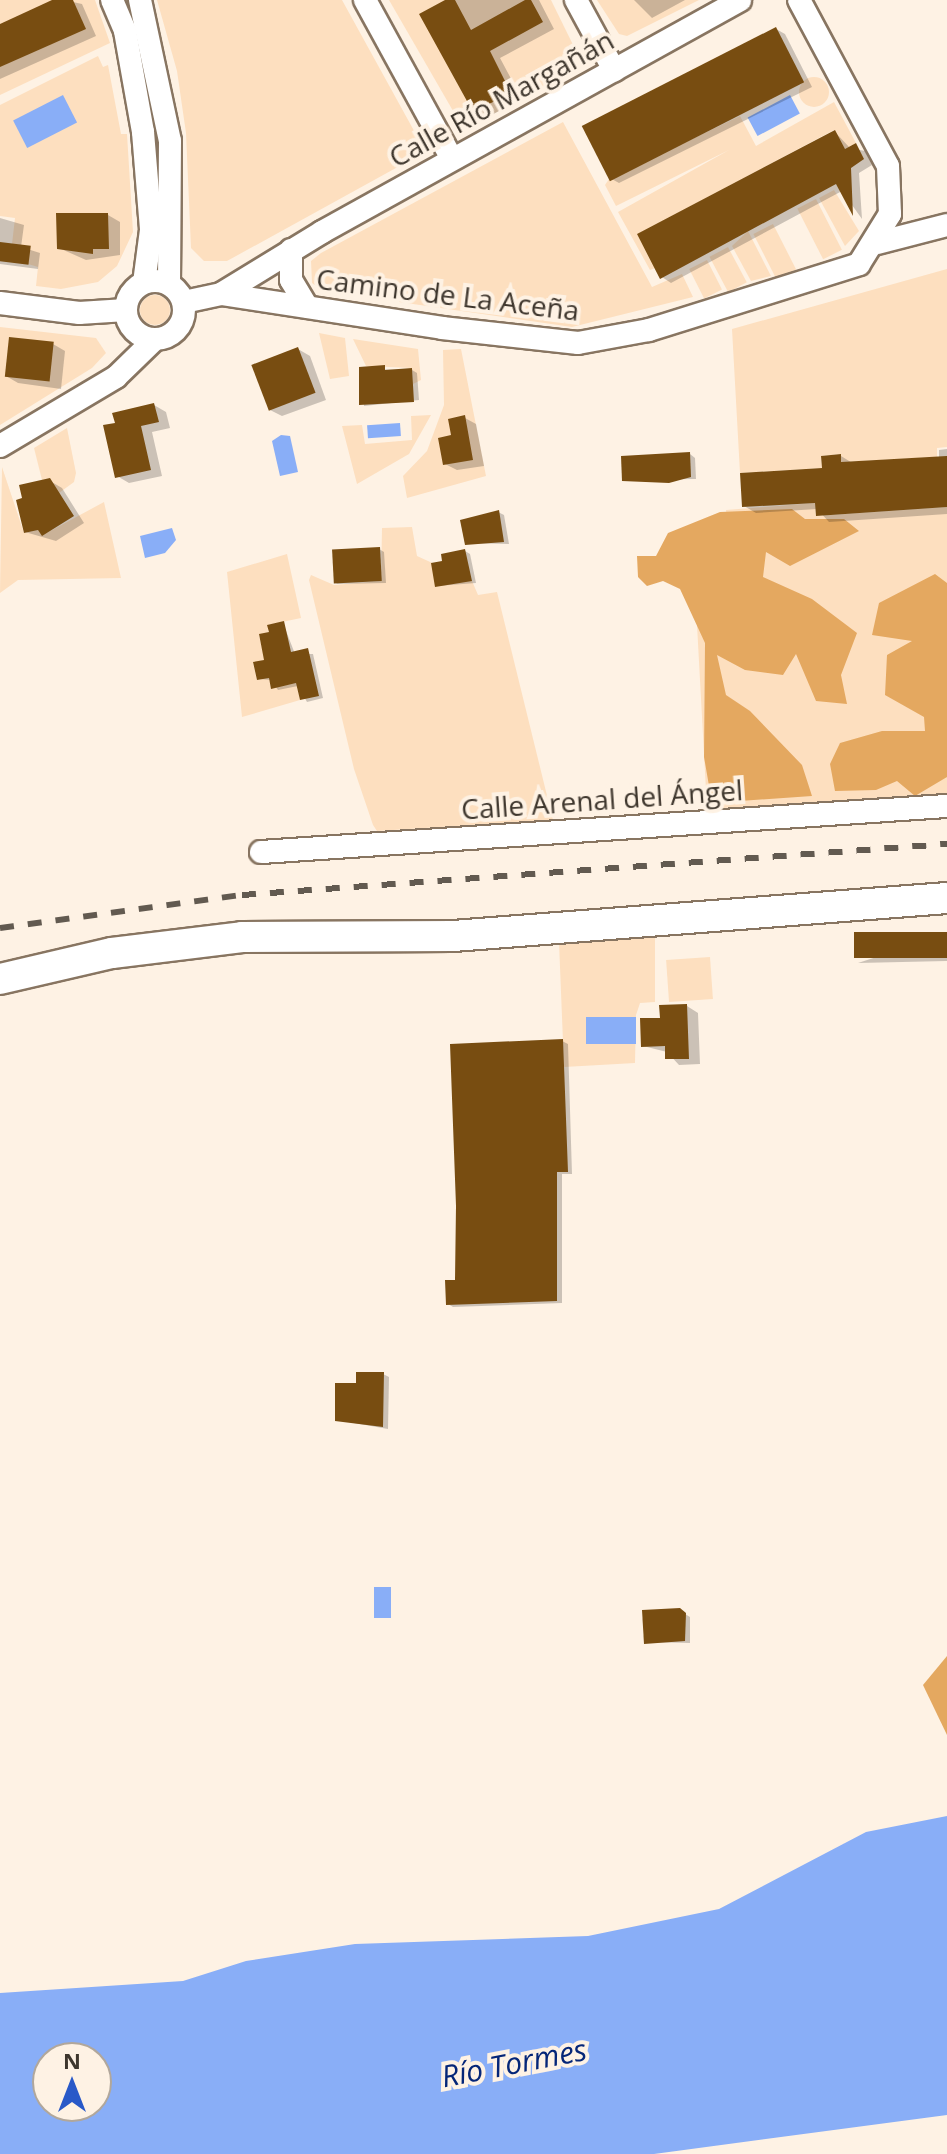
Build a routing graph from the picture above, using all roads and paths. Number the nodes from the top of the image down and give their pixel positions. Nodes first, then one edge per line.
1 (112, 0) edge
2 (140, 0) edge
3 (365, 0) edge
4 (576, 0) edge
5 (740, 0) edge
6 (799, 0) edge
7 (614, 70) junction
8 (452, 159) junction
9 (947, 225) edge
10 (877, 243) junction
11 (291, 250) junction
12 (144, 283) junction
13 (169, 284) junction
14 (221, 294) junction
15 (184, 302) junction
16 (0, 303) edge
17 (307, 307) junction
18 (126, 310) junction
19 (155, 339) junction
20 (0, 446) edge
21 (947, 806) edge
22 (261, 852) dead end
23 (947, 898) edge
24 (417, 935) junction
25 (112, 953) junction
26 (0, 979) edge
27 (0, 987) edge
28 (0, 998) edge

1 - 12 street
2 - 13 street
3 - 8 street
4 - 7 street
5 - 7 street, Calle Río Margañán
6 - 10 street
7 - 8 street, Calle Río Margañán
8 - 11 street, Calle Río Margañán
9 - 10 street
10 - 17 street, Camino de La Aceña
11 - 14 street, Calle Río Margañán
11 - 17 street
12 - 13 street
12 - 18 street
13 - 15 street
14 - 15 street, Camino de La Aceña
14 - 17 street, Camino de La Aceña
15 - 19 street
16 - 18 street
18 - 19 street
19 - 20 street
21 - 22 street, Calle Arenal del Ángel
23 - 24 street
24 - 25 street
24 - 28 street
25 - 26 street
25 - 27 street

